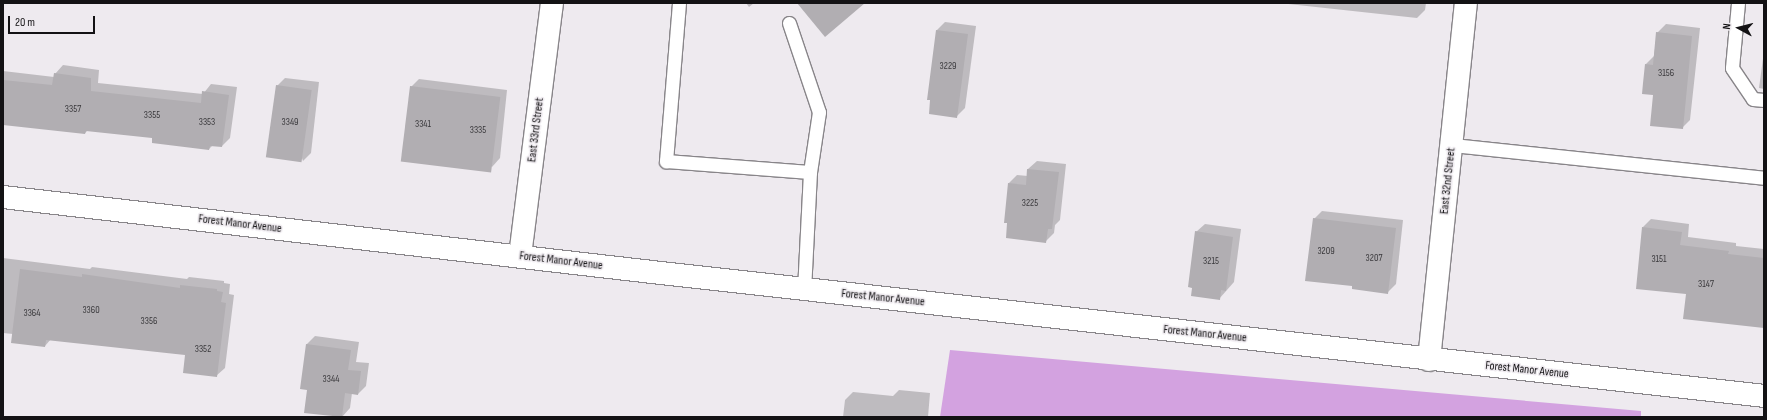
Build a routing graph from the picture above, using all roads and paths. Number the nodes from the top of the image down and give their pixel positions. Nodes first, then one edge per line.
1 (552, 3) edge
2 (679, 3) edge
3 (1466, 3) edge
4 (1738, 3) edge
5 (789, 23) dead end
6 (1764, 100) edge
7 (1452, 146) junction
8 (810, 172) junction
9 (1764, 178) edge
10 (3, 197) edge
11 (520, 256) junction
12 (804, 289) junction
13 (1429, 360) junction
14 (1764, 396) edge

1 - 11 street, East 33rd Street
2 - 8 lane
3 - 7 street, East 32nd Street
4 - 6 lane
5 - 8 lane
7 - 9 lane
7 - 13 street, East 32nd Street
8 - 12 lane
10 - 11 street, Forest Manor Avenue
11 - 12 street, Forest Manor Avenue
12 - 13 street, Forest Manor Avenue
13 - 14 street, Forest Manor Avenue

